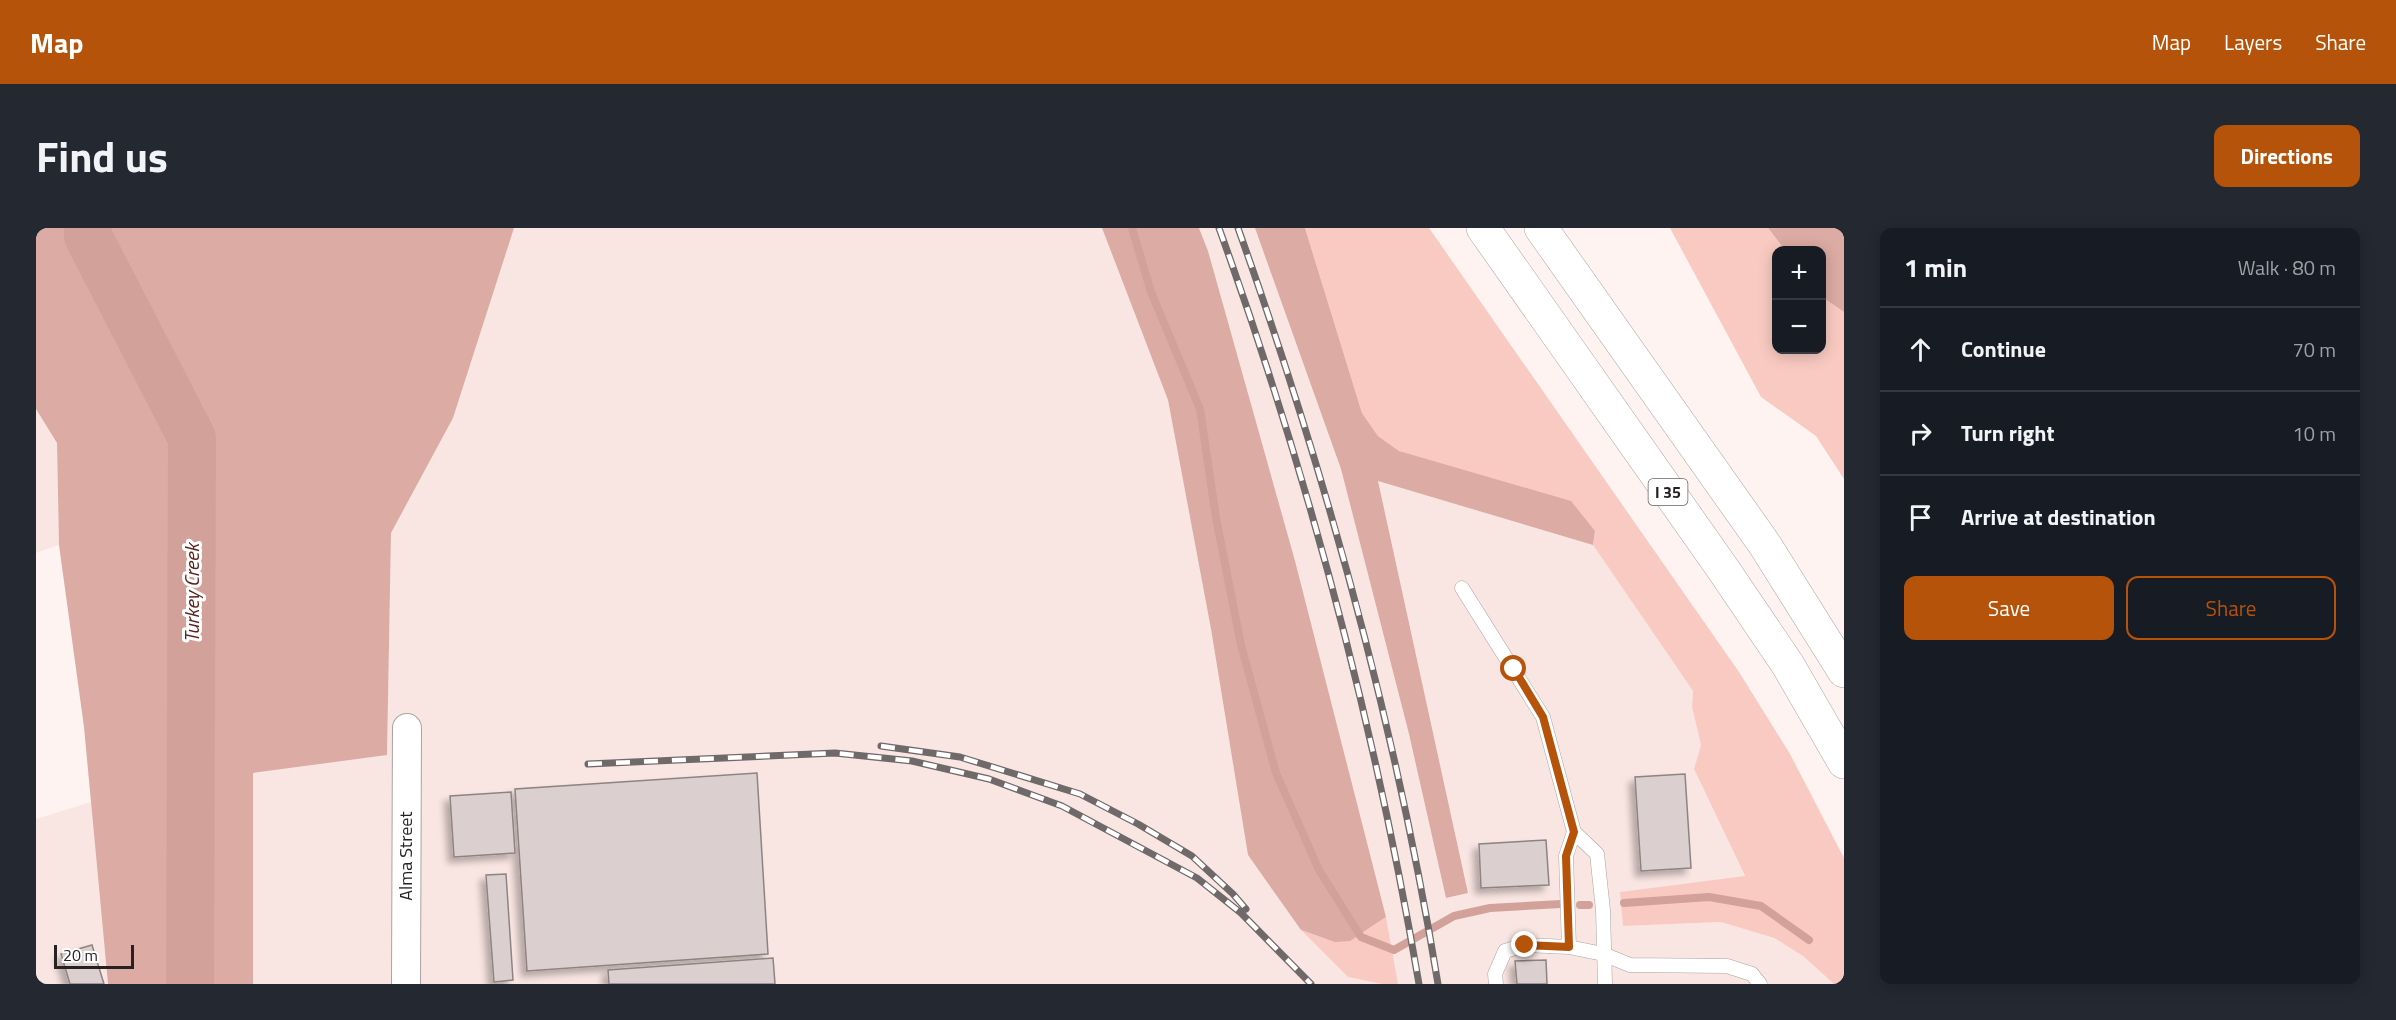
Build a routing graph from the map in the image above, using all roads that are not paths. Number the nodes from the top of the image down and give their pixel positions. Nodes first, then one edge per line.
1 (1484, 228) edge
2 (1541, 228) edge
3 (1462, 588) dead end
4 (1844, 671) edge
5 (407, 728) dead end
6 (1844, 762) edge
7 (1574, 832) junction
8 (1569, 947) junction
9 (1603, 954) junction
10 (406, 984) edge
11 (1496, 984) edge
12 (1605, 984) edge
13 (1760, 984) edge

1 - 6 highway, I 35
2 - 4 highway, I 35
3 - 7 lane
5 - 10 street, Alma Street
7 - 8 lane
7 - 9 lane
8 - 9 lane
8 - 11 lane
9 - 12 lane
9 - 13 lane

